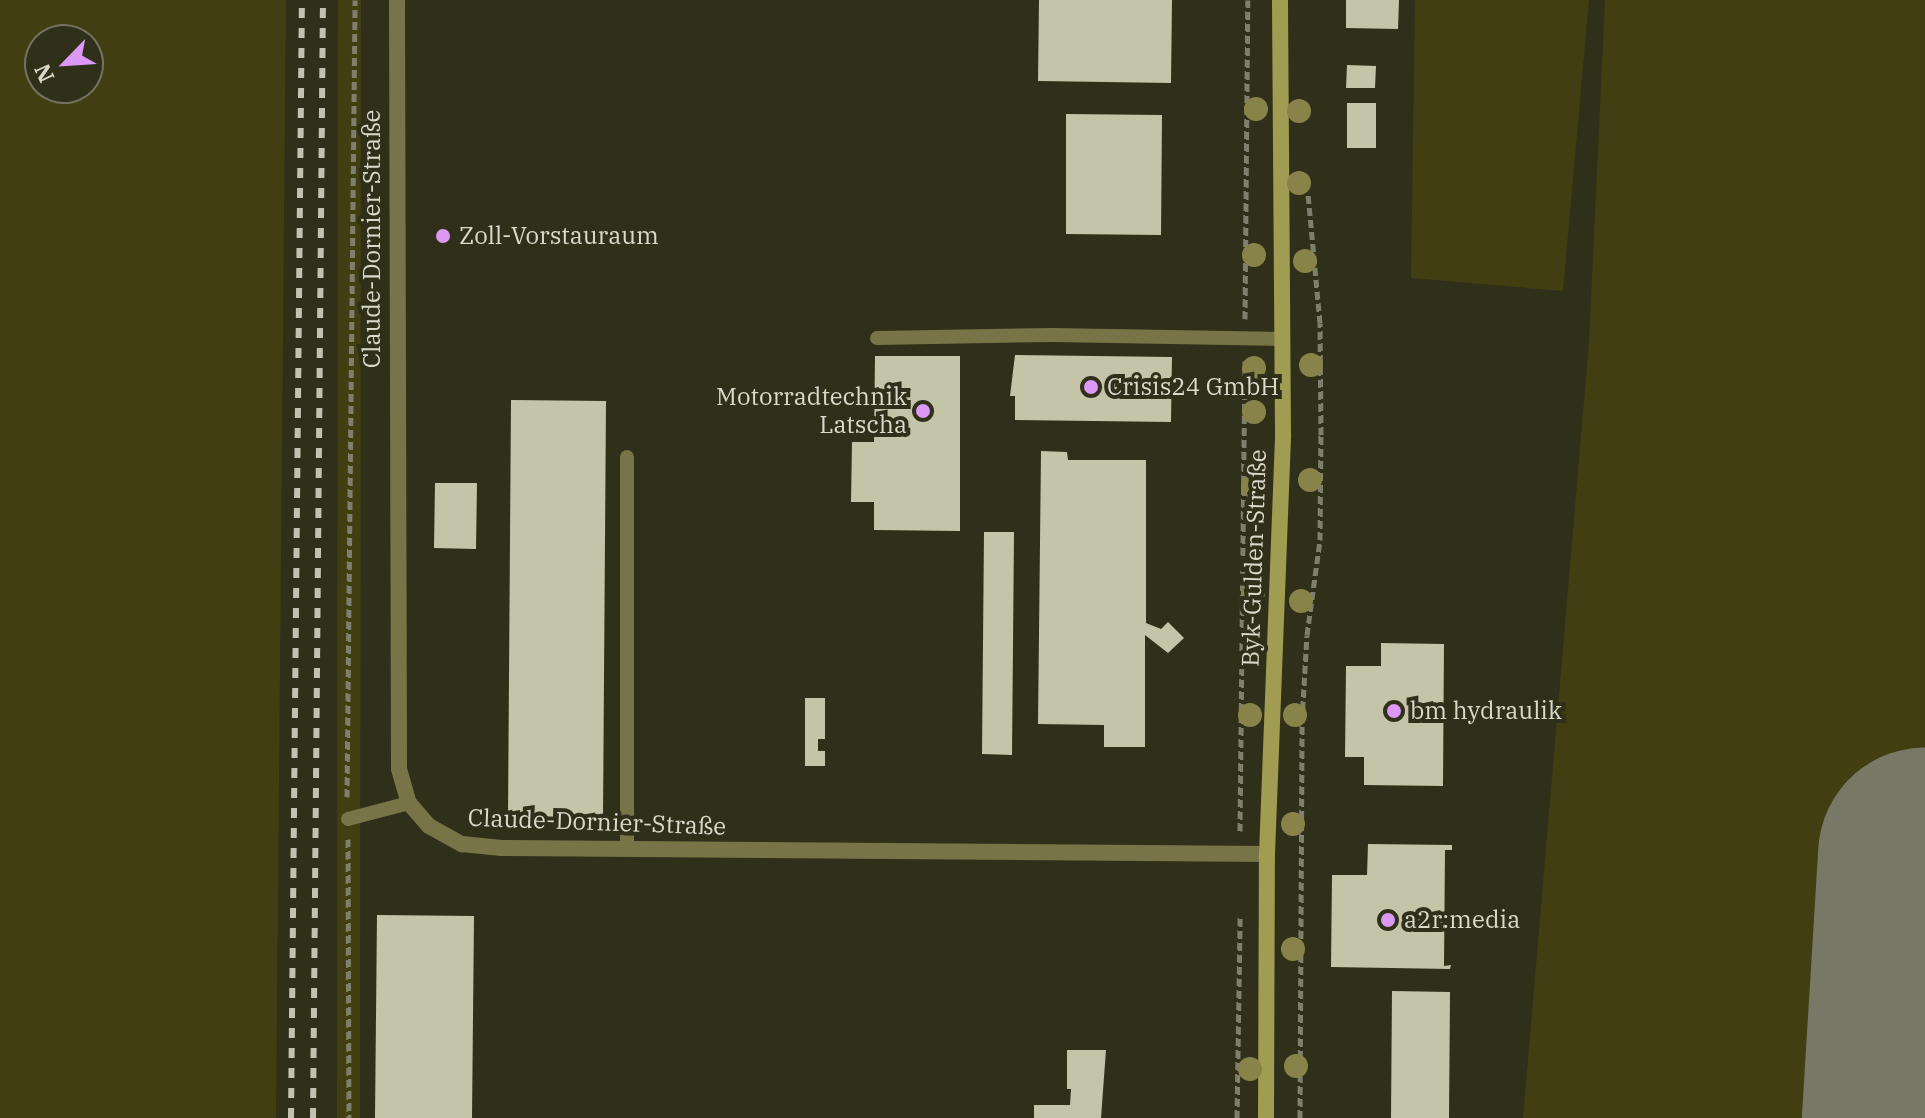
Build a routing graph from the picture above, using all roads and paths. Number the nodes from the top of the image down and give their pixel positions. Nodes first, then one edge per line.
1 (355, 0) edge
2 (397, 0) edge
3 (1248, 0) edge
4 (1280, 0) edge
5 (1307, 186) dead end
6 (1245, 336) junction
7 (877, 338) dead end
8 (1282, 339) junction
9 (627, 457) dead end
10 (409, 803) junction
11 (348, 819) junction
12 (627, 849) junction
13 (1241, 854) junction
14 (1267, 854) junction
15 (1240, 901) dead end
16 (349, 1118) edge
17 (1237, 1118) edge
18 (1266, 1118) edge
19 (1300, 1118) edge

1 - 11 path
2 - 10 street, Claude-Dornier-Straße
3 - 6 path
4 - 8 street, Byk-Gulden-Straße
5 - 19 path
6 - 7 lane
6 - 8 lane
6 - 13 path
8 - 14 street, Byk-Gulden-Straße
9 - 12 lane
10 - 11 lane
10 - 12 street, Claude-Dornier-Straße
11 - 16 path
12 - 13 street, Claude-Dornier-Straße
13 - 14 street, Claude-Dornier-Straße
14 - 18 street, Byk-Gulden-Straße
15 - 17 path

